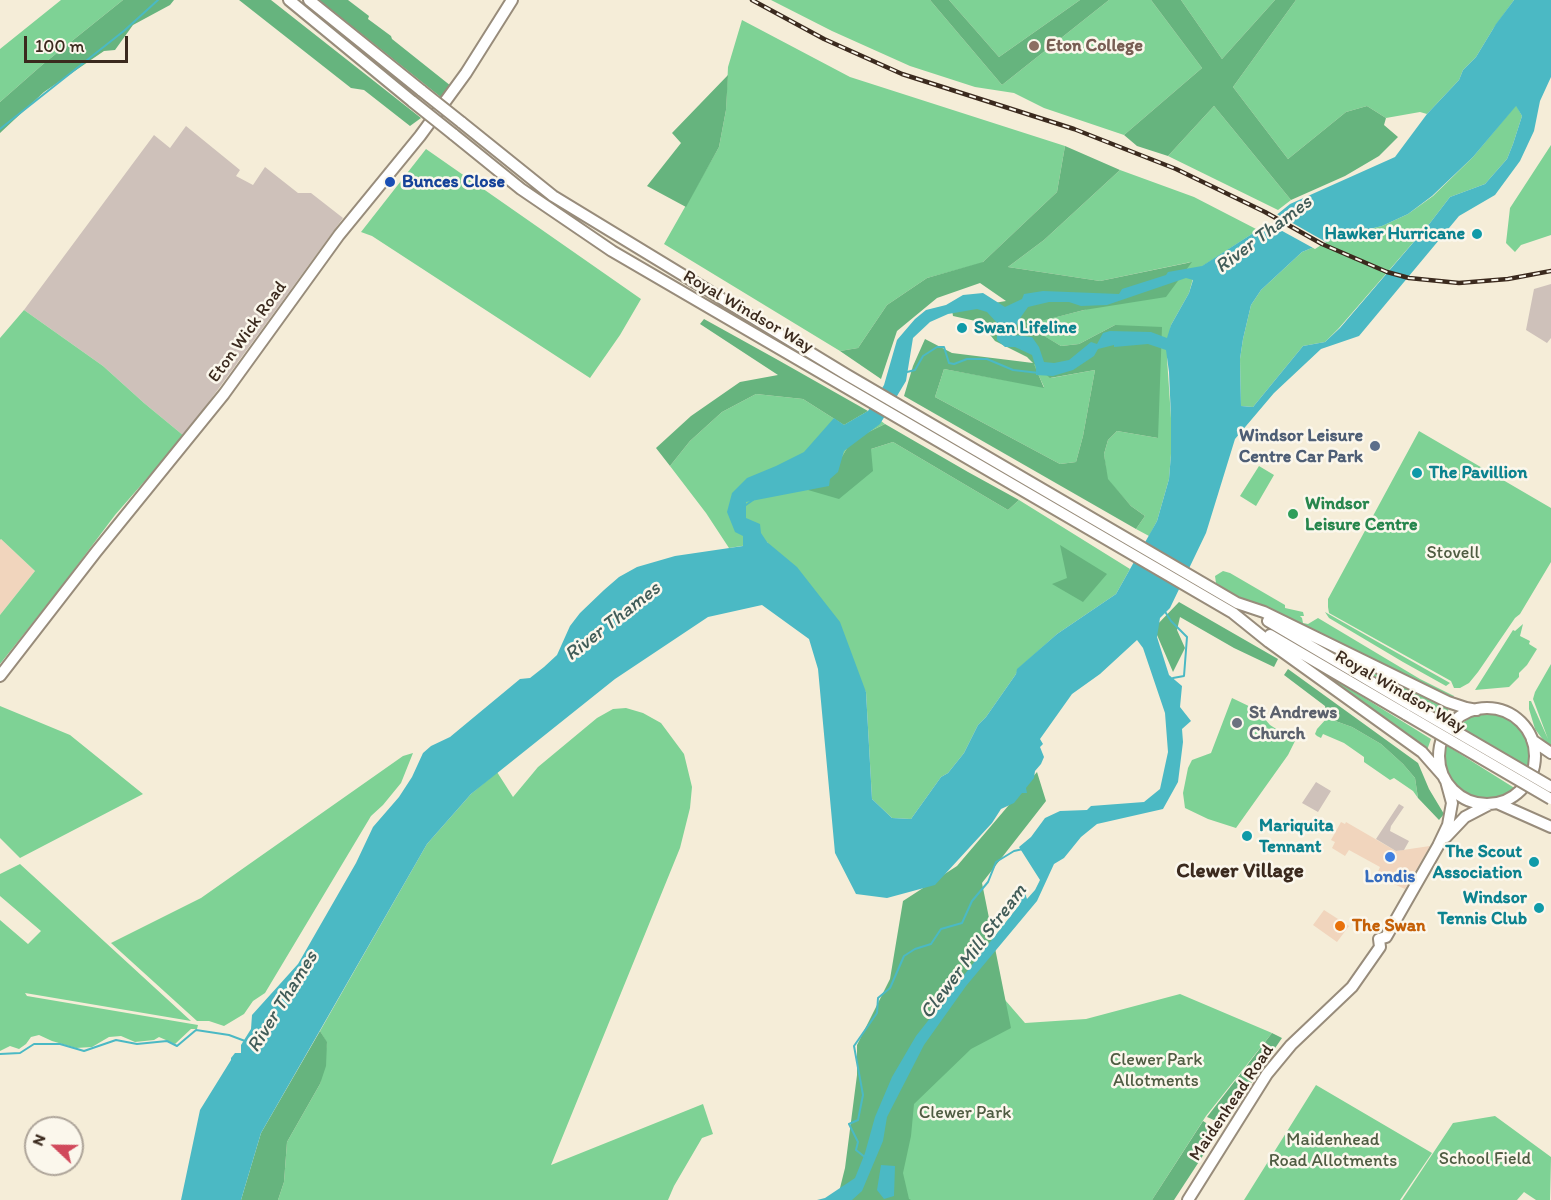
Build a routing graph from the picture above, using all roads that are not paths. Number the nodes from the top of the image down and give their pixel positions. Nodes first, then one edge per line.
1 (288, 0) edge
2 (309, 0) edge
3 (512, 0) edge
4 (843, 379) junction
5 (1098, 528) junction
6 (1230, 605) junction
7 (0, 676) edge
8 (1476, 710) junction
9 (1410, 711) junction
10 (1532, 740) junction
11 (1551, 753) edge
12 (1445, 779) junction
13 (1551, 787) edge
14 (1551, 799) edge
15 (1493, 803) junction
16 (1551, 827) edge
17 (1438, 846) junction
18 (1188, 1200) edge

1 - 4 main road, Royal Windsor Way, bridge
2 - 4 main road, Royal Windsor Way, bridge
3 - 7 main road, Eton Wick Road
4 - 5 main road, Royal Windsor Way
4 - 5 main road, Royal Windsor Way
5 - 6 main road, Royal Windsor Way
6 - 8 main road
6 - 9 main road, Royal Windsor Way
6 - 12 main road
8 - 10 main road
8 - 12 main road
9 - 13 main road, Royal Windsor Way, bridge
9 - 14 main road, Royal Windsor Way, bridge
10 - 11 main road
10 - 15 main road
12 - 15 main road
12 - 17 main road, Maidenhead Road
15 - 16 main road
15 - 17 main road, Maidenhead Road
17 - 18 main road, Maidenhead Road

